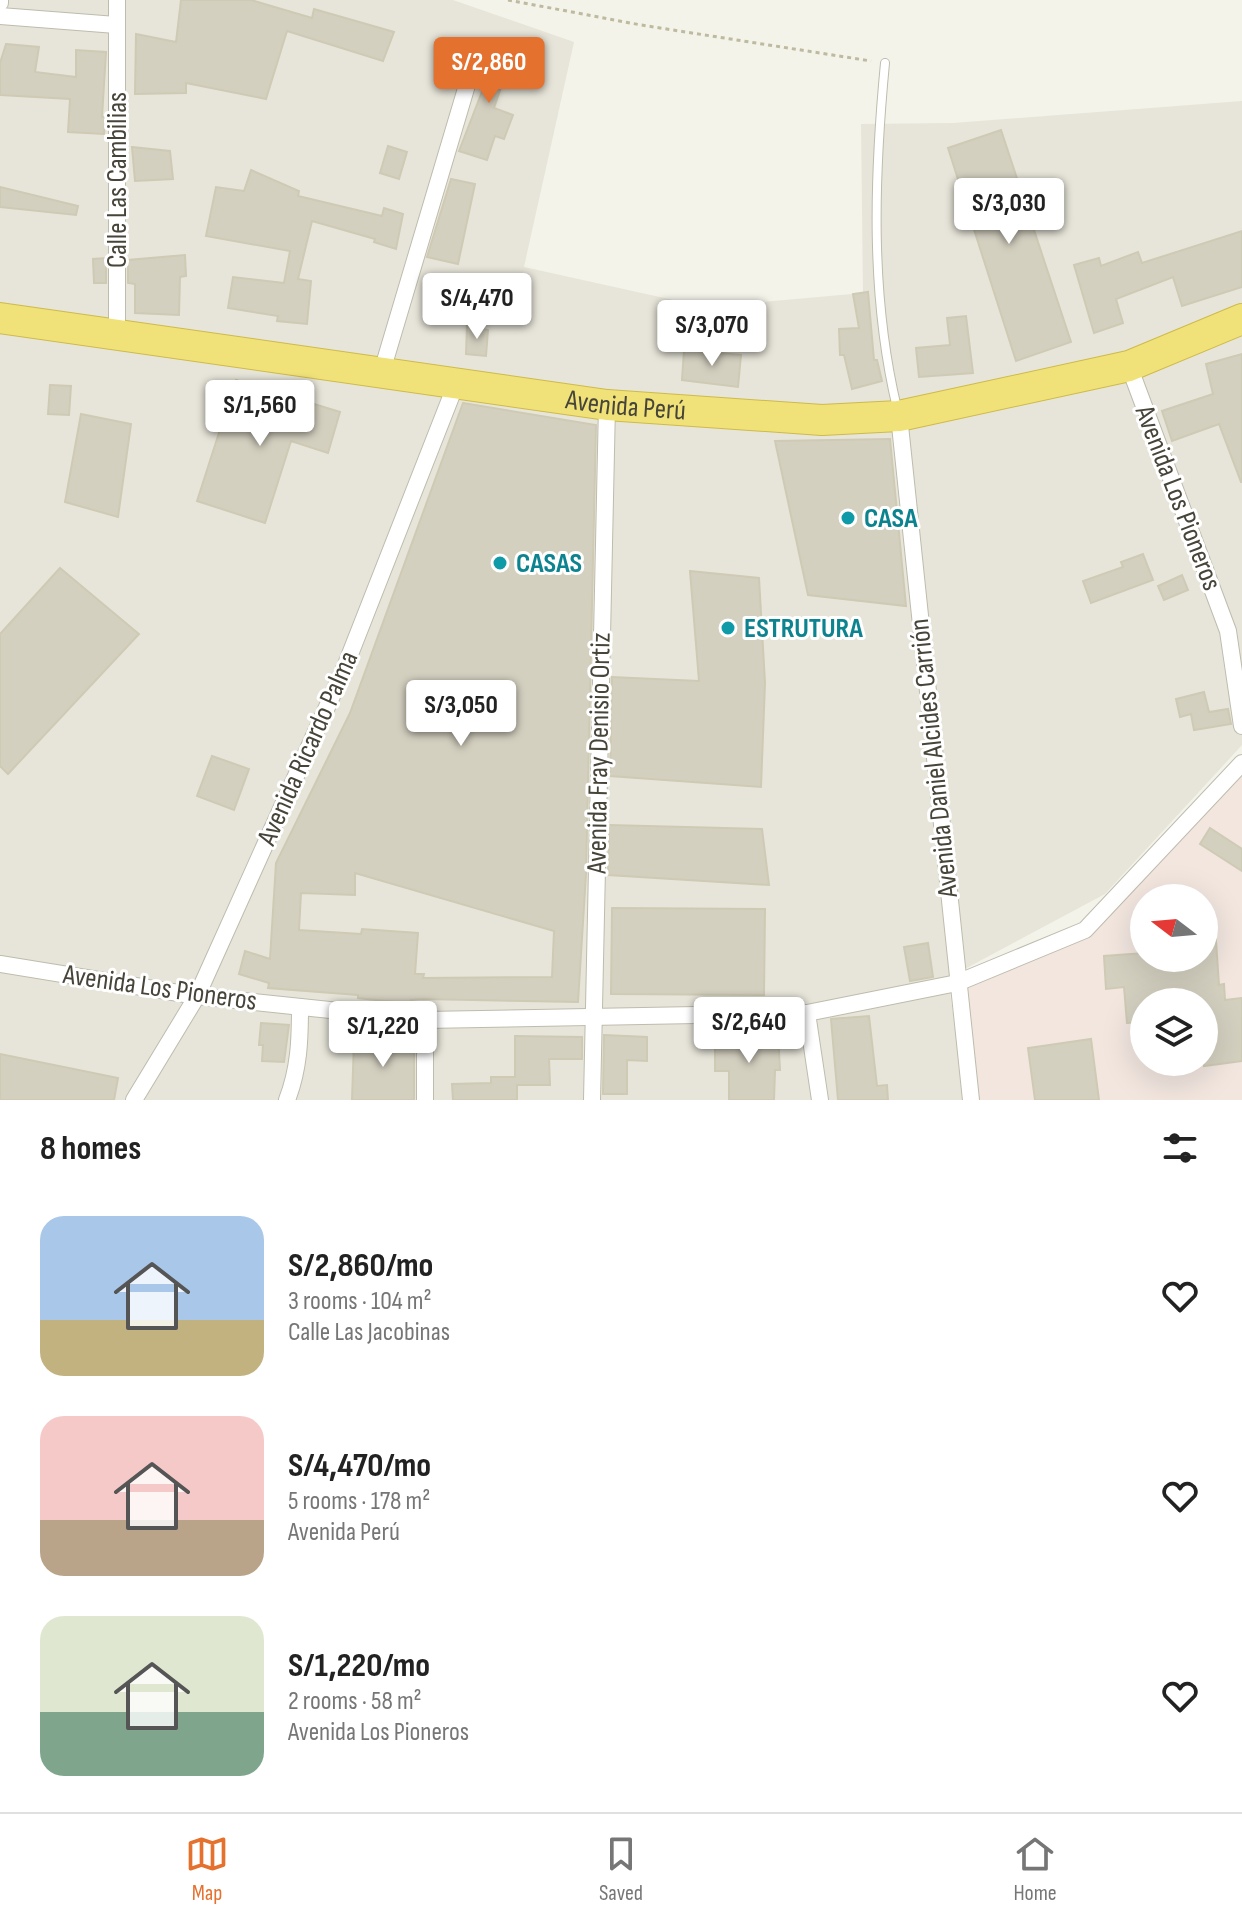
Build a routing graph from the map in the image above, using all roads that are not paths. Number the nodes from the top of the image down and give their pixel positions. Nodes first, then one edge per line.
1 (117, 0) edge
2 (0, 16) edge
3 (116, 25) junction
4 (885, 63) road end
5 (473, 65) dead end
6 (0, 318) edge
7 (1242, 319) edge
8 (117, 334) junction
9 (1129, 366) junction
10 (382, 371) junction
11 (456, 384) junction
12 (607, 405) junction
13 (899, 416) junction
14 (1235, 628) edge
15 (1242, 726) edge
16 (1242, 763) edge
17 (0, 964) edge
18 (957, 983) junction
19 (197, 996) junction
20 (300, 1007) junction
21 (807, 1013) junction
22 (594, 1019) junction
23 (425, 1020) junction
24 (134, 1100) edge
25 (287, 1100) edge
26 (425, 1100) edge
27 (592, 1100) edge
28 (820, 1100) edge
29 (971, 1100) edge

1 - 3 street, Calle Las Cambilias
2 - 3 street
3 - 8 street, Calle Las Cambilias
4 - 13 lane
5 - 10 street
6 - 8 highway, Avenida Perú
7 - 9 highway, Avenida Perú
8 - 10 highway, Avenida Perú
9 - 13 highway, Avenida Perú
9 - 14 street, Avenida Los Pioneros
10 - 11 highway, Avenida Perú
11 - 12 highway, Avenida Perú
11 - 19 street, Avenida Ricardo Palma
12 - 13 highway, Avenida Perú
12 - 22 street, Avenida Fray Denisio Ortiz
13 - 18 street, Avenida Daniel Alcides Carrión
14 - 15 street, Avenida Los Pioneros
16 - 18 street, Avenida Los Pioneros
17 - 19 street, Avenida Los Pioneros
18 - 21 street, Avenida Los Pioneros
18 - 29 street, Avenida Daniel Alcides Carrión
19 - 20 street, Avenida Los Pioneros
19 - 24 street, Avenida Ricardo Palma
20 - 23 street, Avenida Los Pioneros
20 - 25 street
21 - 22 street, Avenida Los Pioneros
21 - 28 street
22 - 23 street, Avenida Los Pioneros
22 - 27 street, Avenida Fray Denisio Ortiz
23 - 26 street

